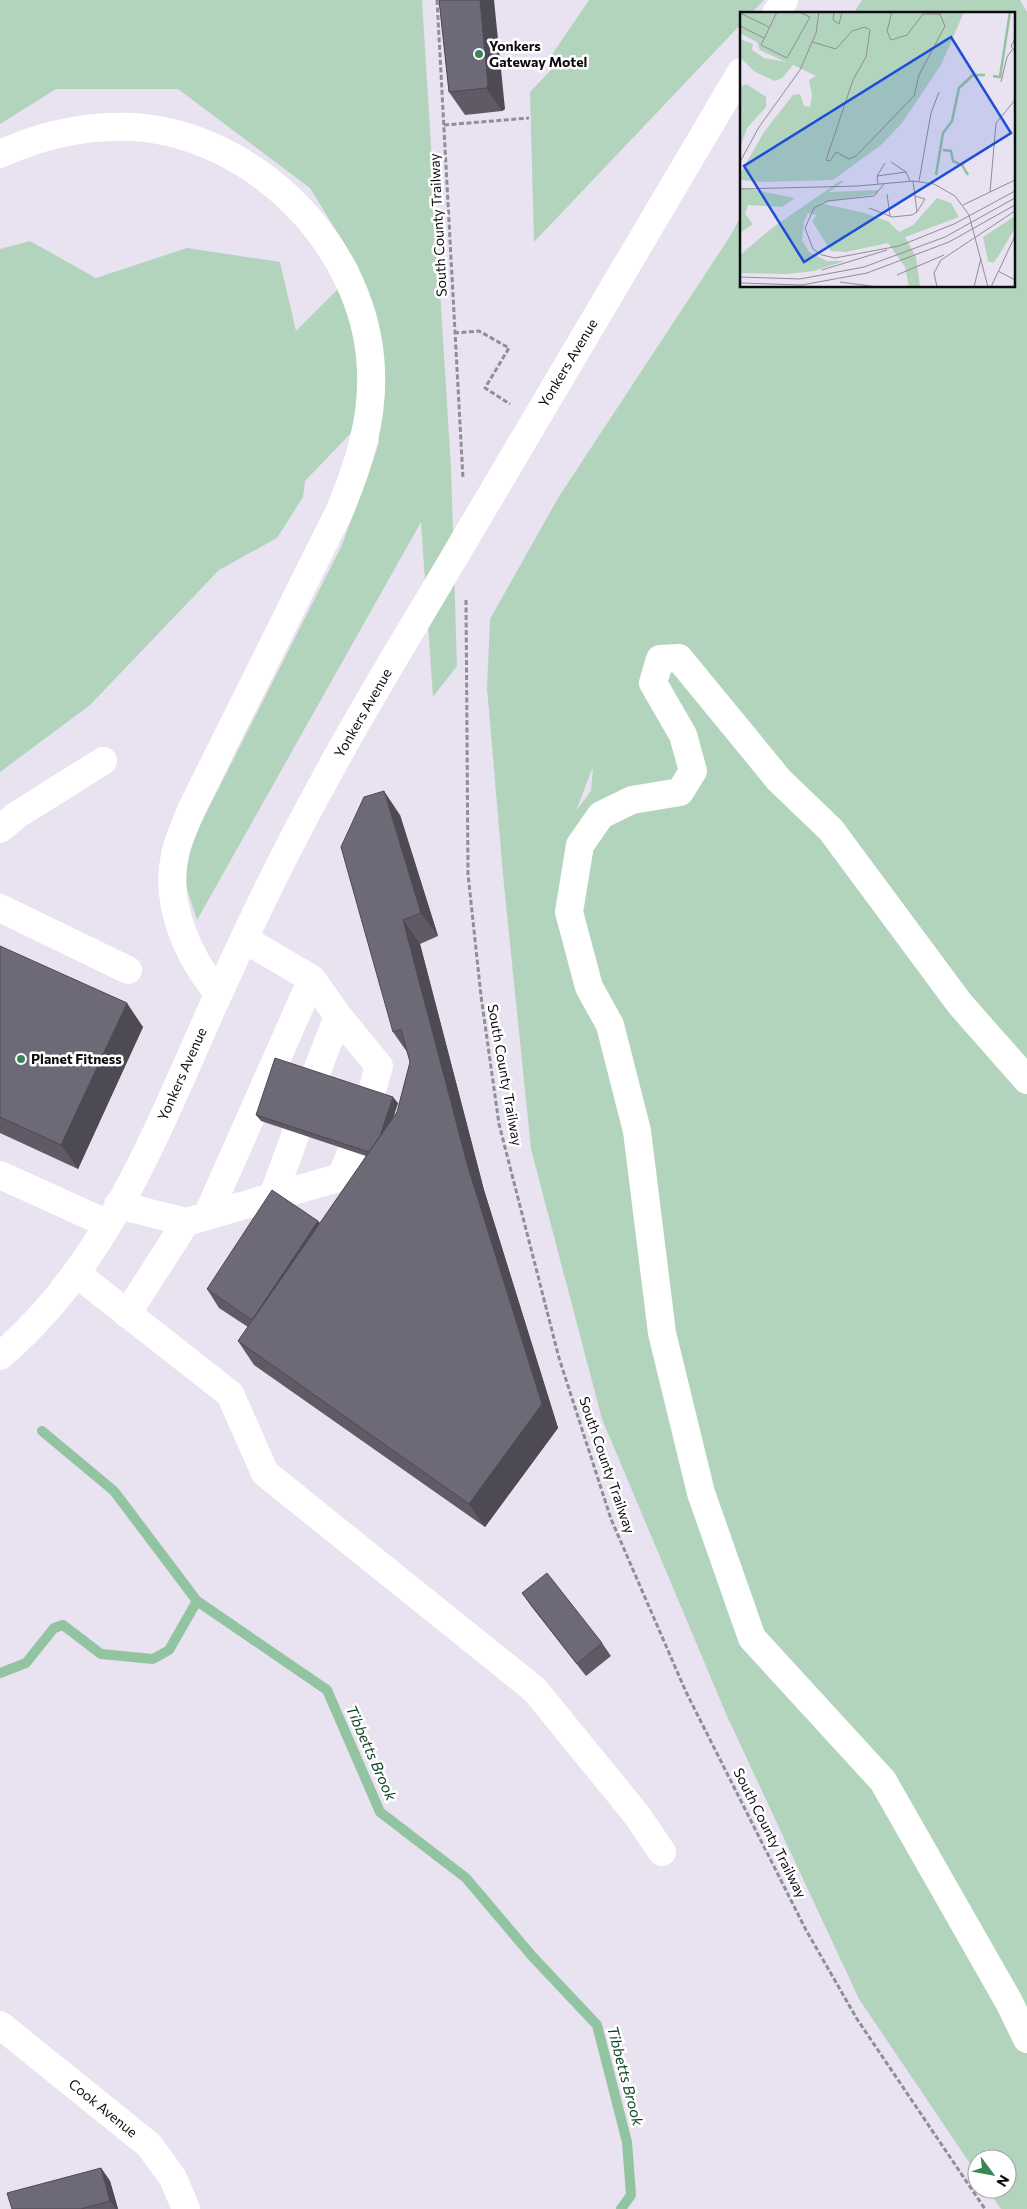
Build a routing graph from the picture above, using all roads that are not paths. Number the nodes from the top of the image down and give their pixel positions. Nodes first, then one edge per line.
1 (784, 0) edge
2 (777, 12) edge
3 (740, 74) edge
4 (0, 154) edge
5 (103, 761) dead end
6 (0, 829) edge
7 (0, 908) edge
8 (244, 939) junction
9 (128, 970) dead end
10 (312, 978) junction
11 (218, 993) junction
12 (338, 1016) junction
13 (315, 1076) edge
14 (1027, 1080) edge
15 (371, 1094) edge
16 (296, 1133) edge
17 (352, 1150) edge
18 (0, 1175) edge
19 (274, 1196) junction
20 (113, 1215) junction
21 (196, 1219) junction
22 (77, 1274) junction
23 (127, 1314) junction
24 (0, 1356) edge
25 (662, 1852) dead end
26 (0, 2025) edge
27 (1027, 2039) edge
28 (186, 2209) edge

1 - 2 main road
3 - 8 main road, Yonkers Avenue
4 - 11 main road
5 - 6 main road
7 - 9 main road
8 - 10 main road
8 - 11 main road, Yonkers Avenue
10 - 12 main road
10 - 21 main road
11 - 20 main road, Yonkers Avenue
12 - 13 main road
12 - 15 main road
14 - 27 main road
16 - 19 main road
17 - 19 main road
18 - 20 main road
19 - 21 main road
20 - 21 main road
20 - 22 main road, Yonkers Avenue
21 - 23 main road
22 - 23 main road
22 - 24 main road, Yonkers Avenue
23 - 25 main road
26 - 28 main road, Cook Avenue

